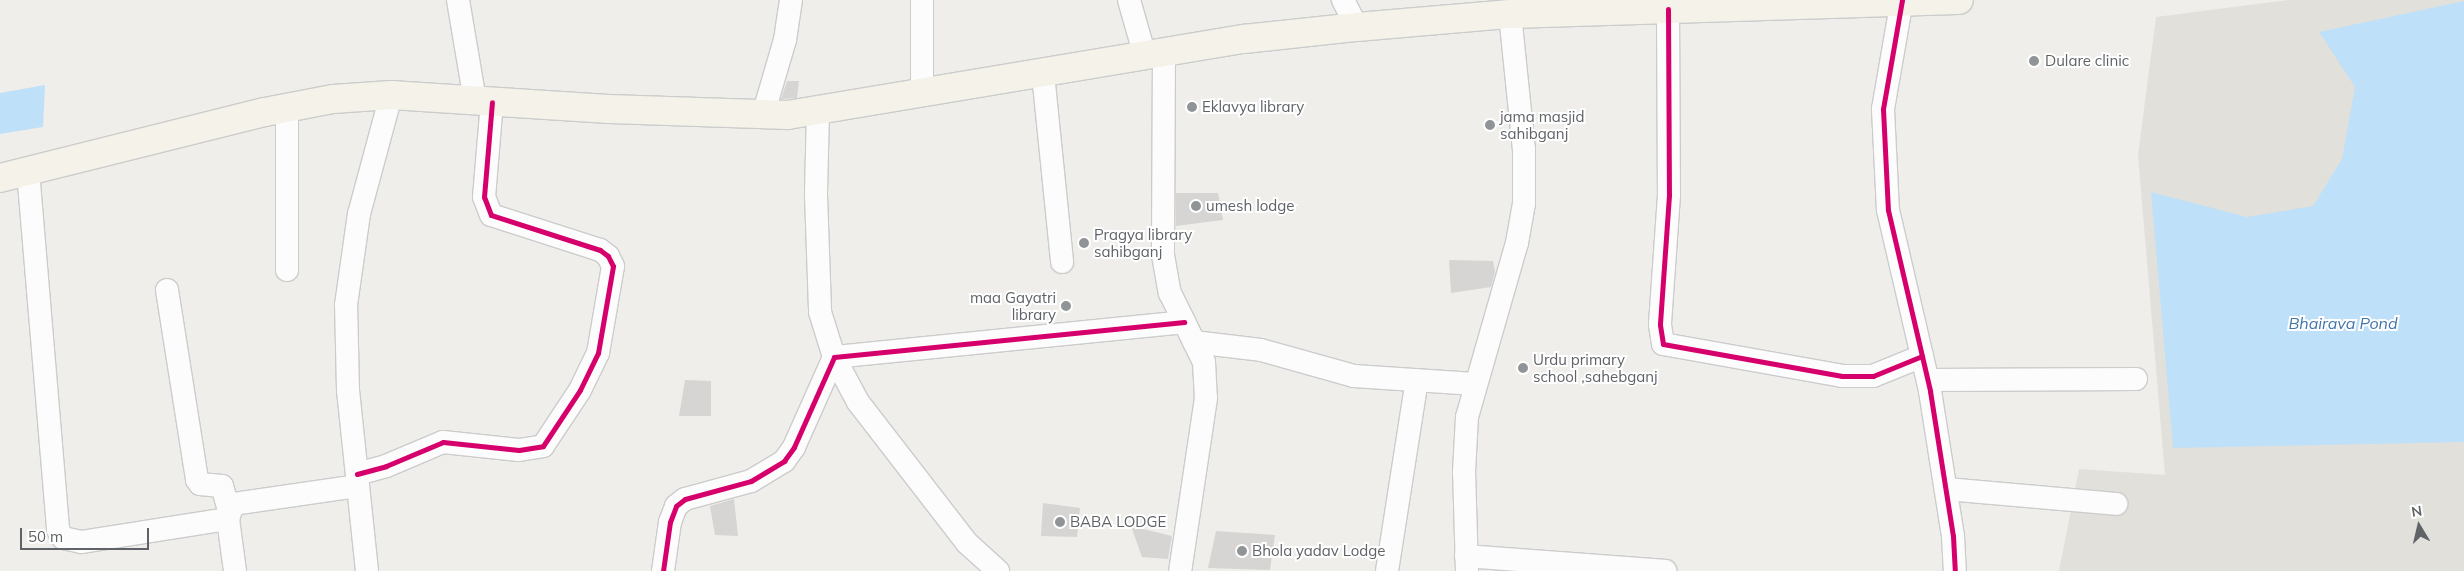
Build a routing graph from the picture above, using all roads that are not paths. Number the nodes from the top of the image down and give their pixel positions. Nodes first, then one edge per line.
1 (458, 0) edge
2 (792, 0) edge
3 (922, 0) edge
4 (1129, 0) edge
5 (1344, 0) edge
6 (1959, 0) edge
7 (1902, 1) edge
8 (1679, 6) edge
9 (1501, 9) edge
10 (1357, 27) junction
11 (1154, 55) junction
12 (1043, 74) junction
13 (391, 95) junction
14 (922, 95) junction
15 (483, 101) junction
16 (287, 108) junction
17 (818, 111) junction
18 (763, 114) junction
19 (28, 171) junction
20 (0, 178) edge
21 (1062, 262) dead end
22 (287, 270) dead end
23 (167, 290) dead end
24 (1184, 322) junction
25 (1194, 342) junction
26 (1922, 356) junction
27 (834, 358) junction
28 (2136, 379) dead end
29 (1417, 380) junction
30 (1928, 380) junction
31 (1475, 384) junction
32 (358, 480) junction
33 (1946, 489) junction
34 (2116, 504) dead end
35 (228, 515) junction
36 (1466, 564) edge
37 (234, 571) edge
38 (367, 571) edge
39 (663, 571) edge
40 (998, 571) edge
41 (1180, 571) edge
42 (1387, 571) edge
43 (1665, 571) edge
44 (1954, 571) edge

1 - 15 street
2 - 18 street
3 - 14 street
4 - 11 street
5 - 10 street
6 - 7 main road
7 - 8 main road
7 - 26 street
8 - 9 main road
8 - 26 street
9 - 10 main road
9 - 31 street
10 - 11 main road
11 - 12 main road
11 - 24 street
12 - 14 main road
12 - 21 street
13 - 15 main road
13 - 16 main road
13 - 32 street
14 - 17 main road
15 - 18 main road
15 - 32 street
16 - 19 main road
16 - 22 street
17 - 18 main road
17 - 27 street
19 - 20 main road
19 - 35 street
23 - 35 street
24 - 25 street
24 - 27 street
25 - 29 street
25 - 41 street
26 - 30 street
27 - 39 street
27 - 40 street
28 - 30 street
29 - 31 street
29 - 42 street
30 - 33 street
31 - 36 street
32 - 35 street
32 - 38 street
33 - 34 street
33 - 44 street
35 - 37 street
36 - 43 street

